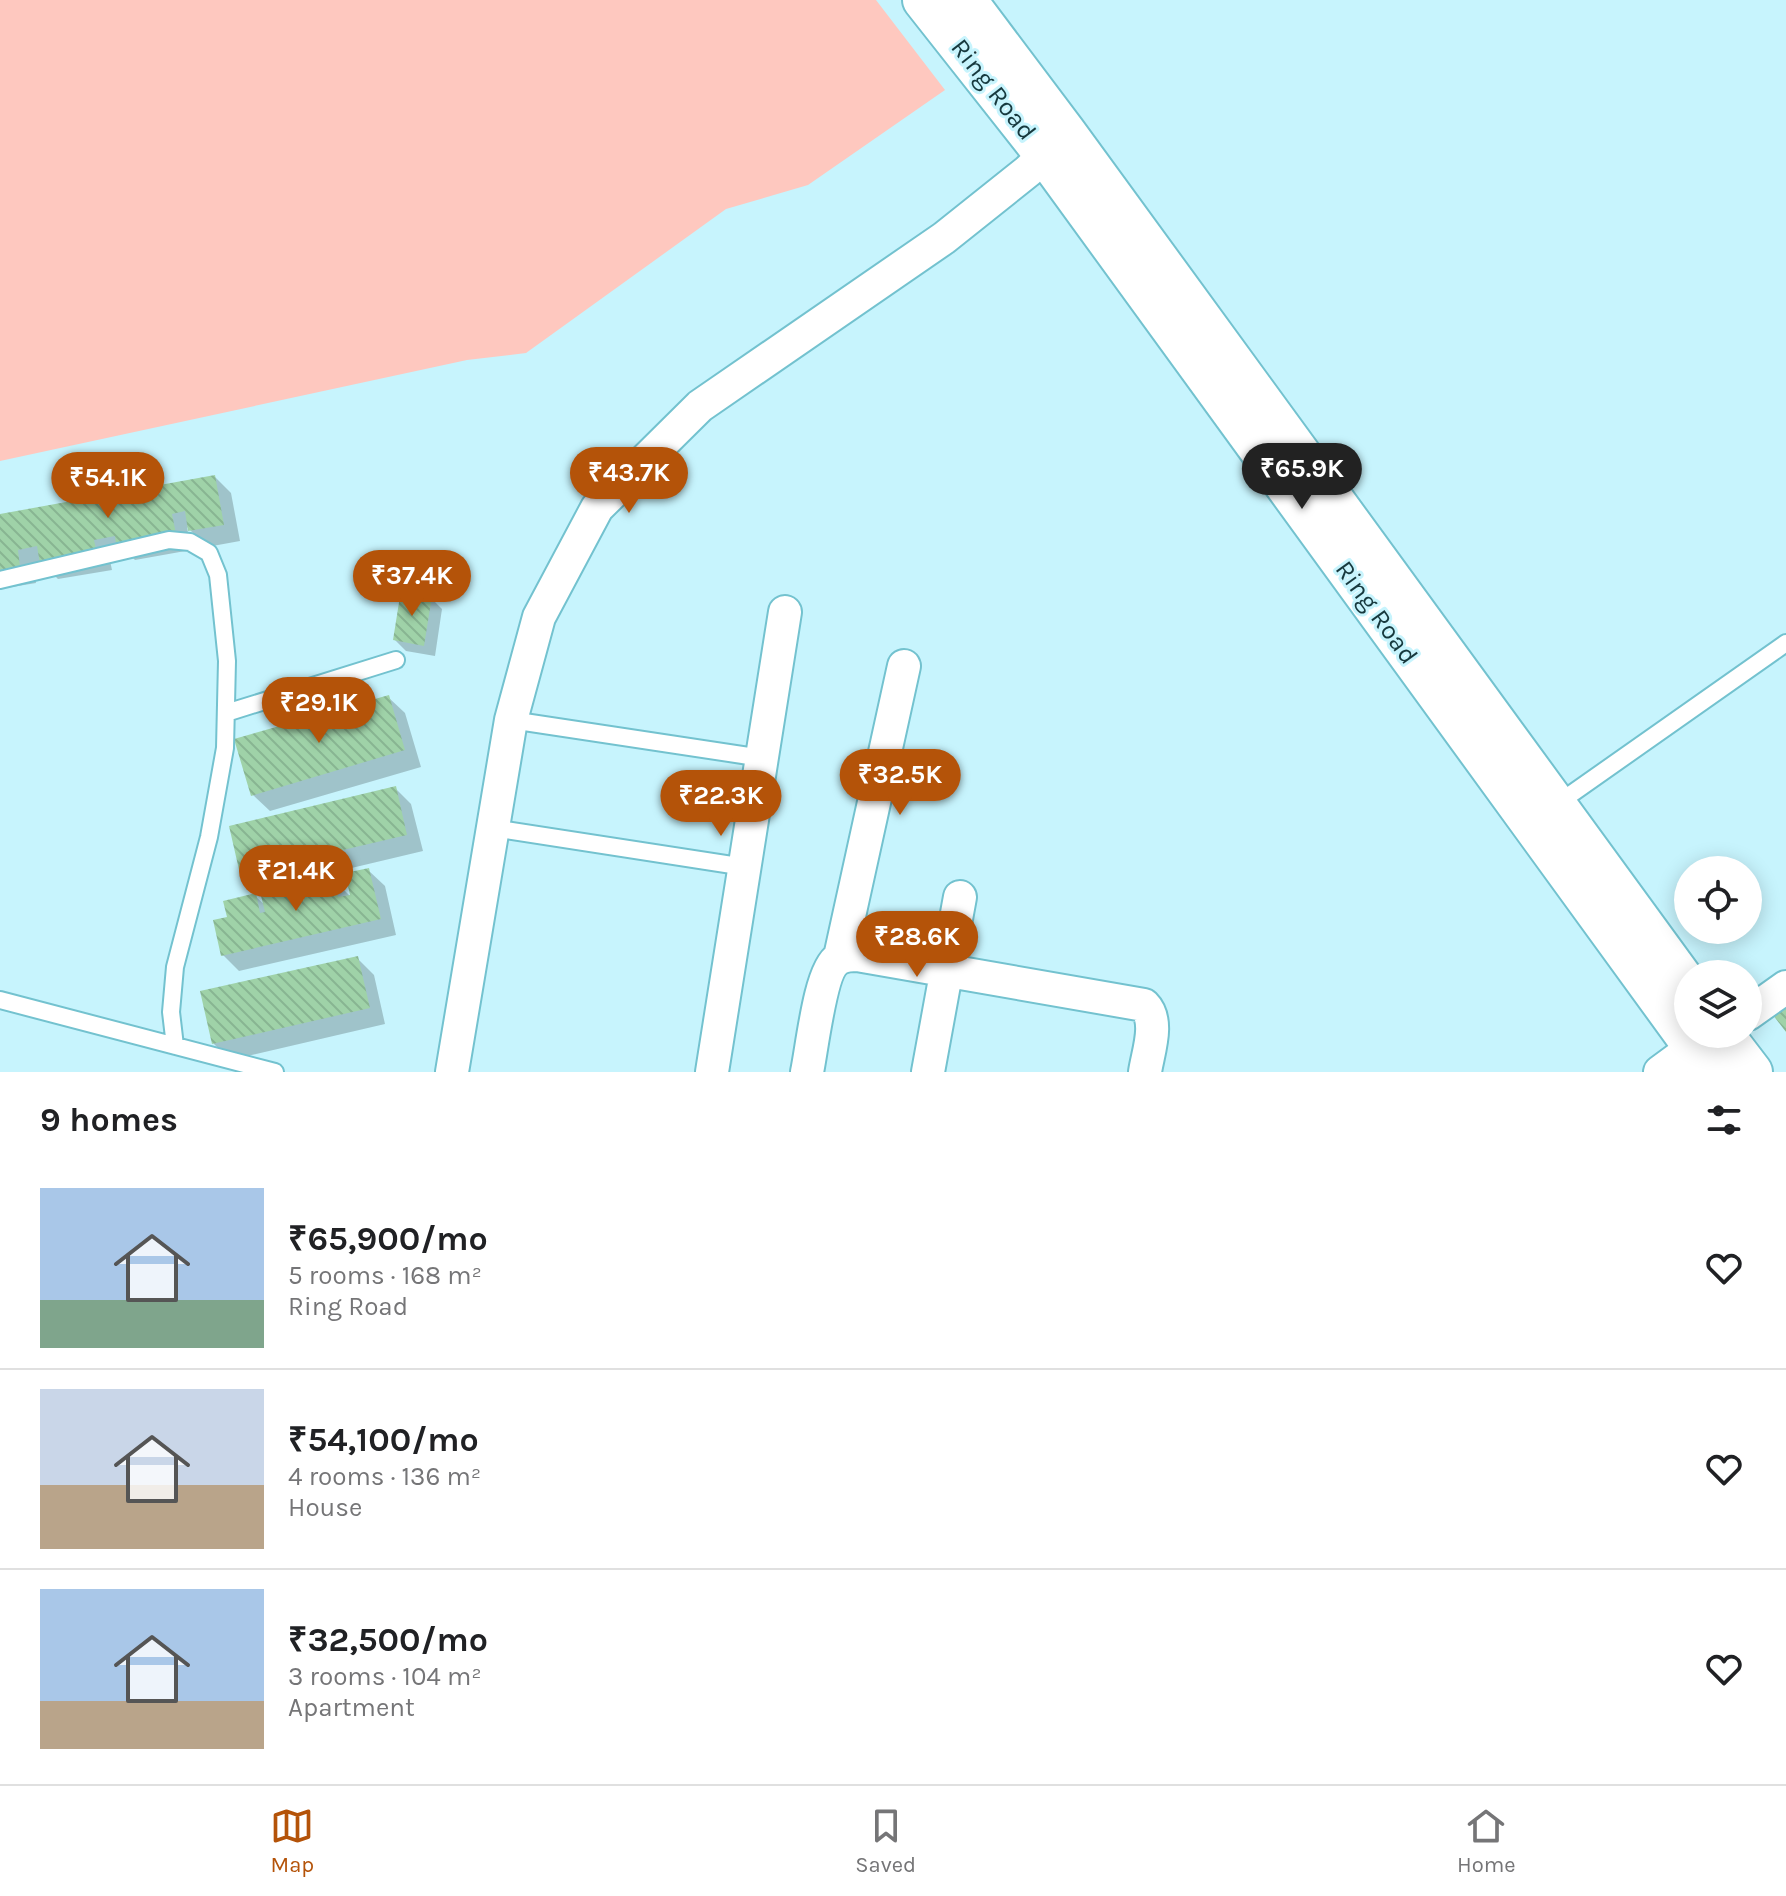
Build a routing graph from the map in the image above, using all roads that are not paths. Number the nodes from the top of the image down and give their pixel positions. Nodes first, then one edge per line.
1 (923, 0) edge
2 (966, 0) edge
3 (1056, 144) junction
4 (0, 580) edge
5 (785, 612) dead end
6 (1786, 643) edge
7 (396, 660) dead end
8 (904, 666) dead end
9 (226, 713) junction
10 (511, 720) junction
11 (762, 758) junction
12 (1556, 805) junction
13 (493, 828) junction
14 (745, 867) junction
15 (960, 897) dead end
16 (840, 957) junction
17 (1674, 967) edge
18 (947, 971) junction
19 (1786, 987) edge
20 (1674, 999) edge
21 (0, 1000) edge
22 (1762, 1004) edge
23 (175, 1046) junction
24 (1707, 1048) edge
25 (1711, 1048) edge
26 (275, 1072) edge
27 (452, 1072) edge
28 (712, 1072) edge
29 (807, 1072) edge
30 (928, 1072) edge
31 (1145, 1072) edge
32 (1660, 1072) edge
33 (1752, 1072) edge

1 - 3 street, Ring Road
2 - 3 street, Ring Road
3 - 10 street
3 - 12 street, Ring Road
3 - 20 street, Ring Road
4 - 9 lane
5 - 11 street
6 - 12 lane
7 - 9 lane
8 - 16 street
9 - 23 lane
10 - 11 lane
10 - 13 street
11 - 14 street
12 - 17 street, Ring Road
13 - 14 lane
13 - 27 street
14 - 28 street
15 - 18 street
16 - 18 street
16 - 29 street
18 - 30 street
18 - 31 street
19 - 22 street
21 - 23 lane
23 - 26 lane
24 - 32 street
25 - 33 street, Ring Road

